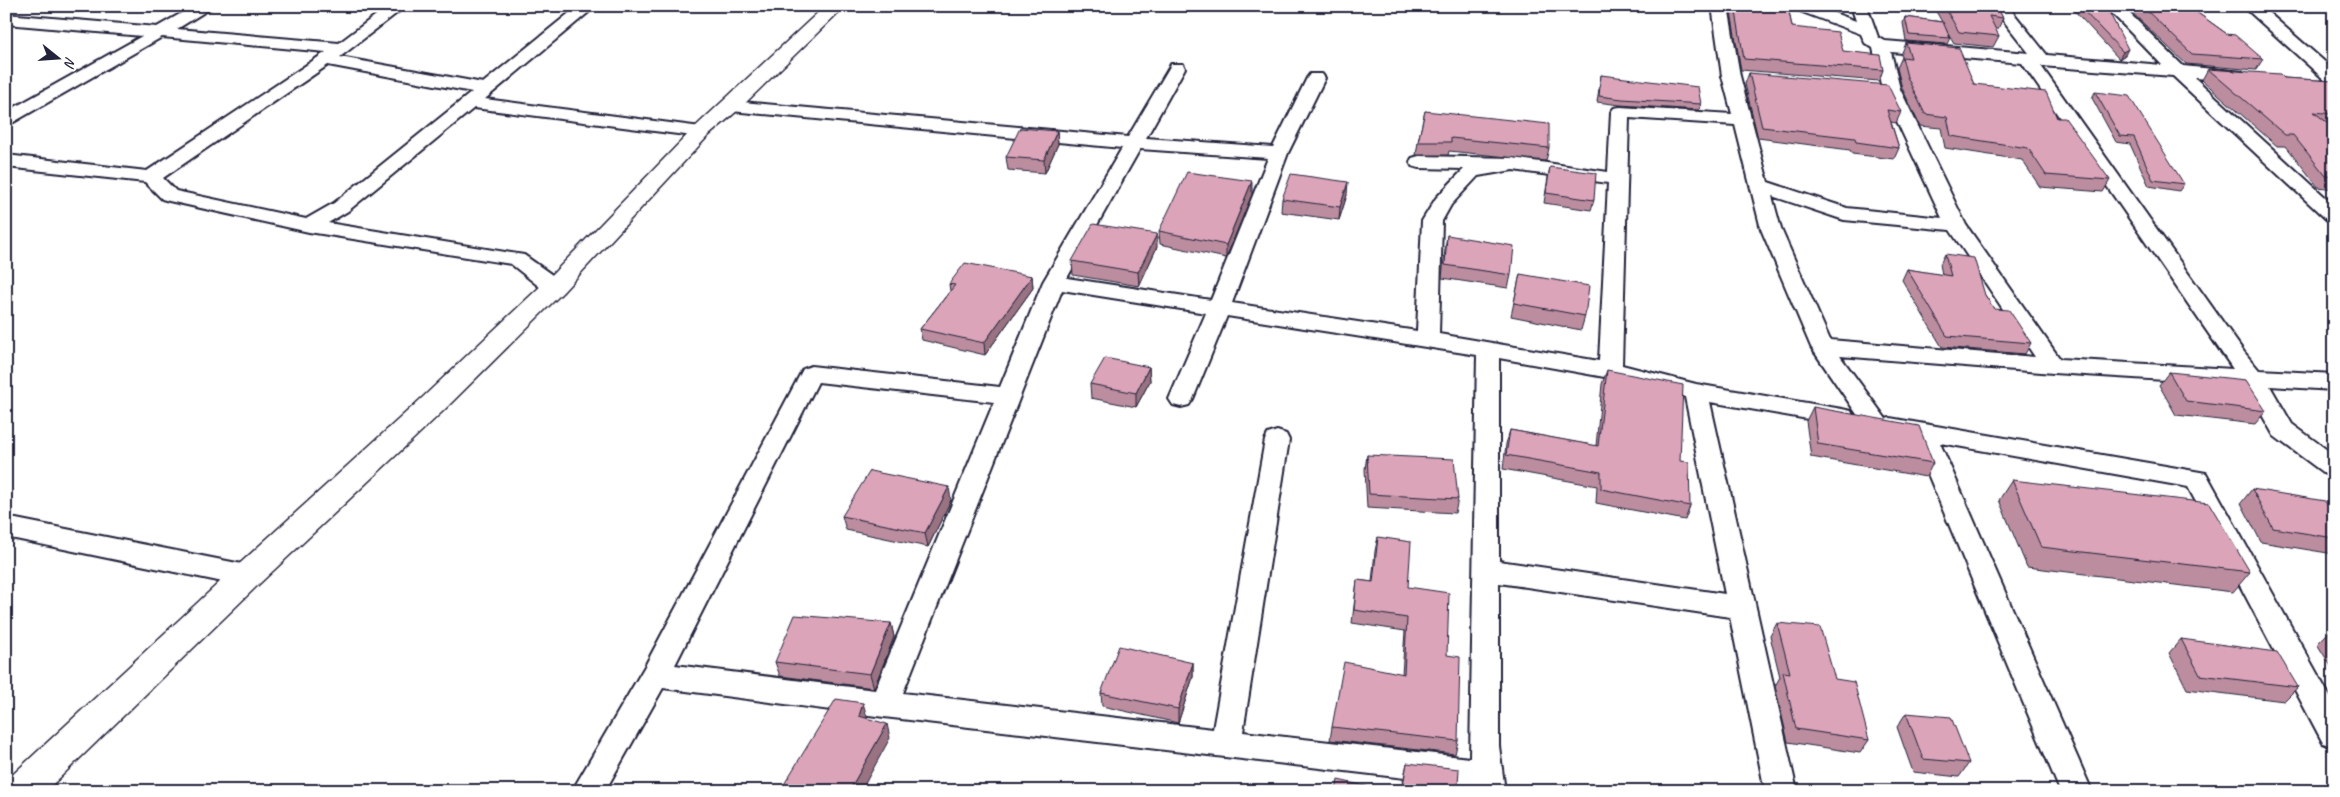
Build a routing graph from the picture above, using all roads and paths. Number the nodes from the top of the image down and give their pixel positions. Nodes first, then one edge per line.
1 (20, 6) edge
2 (206, 6) edge
3 (398, 6) edge
4 (588, 6) edge
5 (836, 6) edge
6 (1720, 6) edge
7 (1800, 6) edge
8 (1859, 6) edge
9 (2000, 6) edge
10 (2113, 6) edge
11 (2251, 6) edge
12 (6, 13) edge
13 (6, 19) edge
14 (1868, 31) junction
15 (161, 32) junction
16 (1881, 46) junction
17 (342, 48) junction
18 (2307, 57) junction
19 (2334, 58) edge
20 (325, 59) junction
21 (2035, 60) junction
22 (1177, 68) dead end
23 (2178, 71) junction
24 (2256, 77) edge
25 (1316, 78) dead end
26 (2334, 78) edge
27 (2314, 82) edge
28 (2334, 83) edge
29 (486, 89) junction
30 (469, 102) junction
31 (732, 106) junction
32 (6, 120) edge
33 (1742, 120) junction
34 (702, 132) junction
35 (1133, 143) junction
36 (1279, 153) junction
37 (6, 161) edge
38 (1419, 162) dead end
39 (1513, 164) junction
40 (151, 177) junction
41 (1617, 180) junction
42 (1759, 185) junction
43 (2334, 216) edge
44 (1956, 225) junction
45 (309, 226) junction
46 (1054, 282) junction
47 (554, 287) junction
48 (1219, 308) junction
49 (1428, 340) junction
50 (1822, 347) junction
51 (1488, 349) junction
52 (2053, 366) junction
53 (1610, 370) junction
54 (2254, 379) junction
55 (2334, 382) edge
56 (1696, 392) junction
57 (1008, 396) junction
58 (1181, 399) dead end
59 (1876, 423) junction
60 (1923, 432) junction
61 (1278, 440) dead end
62 (2334, 468) edge
63 (6, 527) edge
64 (1486, 570) junction
65 (247, 576) junction
66 (1742, 608) junction
67 (655, 675) junction
68 (884, 704) junction
69 (2334, 734) edge
70 (1226, 744) junction
71 (1488, 783) edge
72 (21, 791) edge
73 (588, 791) edge
74 (1781, 791) edge
75 (2076, 791) edge

1 - 12 street
2 - 15 street
3 - 17 street
4 - 29 street
5 - 31 street
6 - 33 street
7 - 14 street
8 - 14 street
9 - 21 street
10 - 23 street
11 - 18 street
13 - 15 street
14 - 16 street
15 - 17 street
15 - 32 street
16 - 21 street
16 - 44 street
17 - 20 street
18 - 19 street
18 - 26 street
20 - 29 street
20 - 40 street
21 - 23 street
21 - 54 street
22 - 35 street
23 - 24 street
23 - 43 street
25 - 36 street
27 - 28 street
29 - 30 street
30 - 34 street
30 - 45 street
31 - 34 street
31 - 35 street
33 - 41 street
33 - 42 street
34 - 47 street
35 - 36 street
35 - 46 street
36 - 48 street
37 - 40 street
38 - 39 street
39 - 41 street
39 - 49 street
40 - 45 street
41 - 53 street
42 - 44 street
42 - 50 street
44 - 52 street
45 - 47 street
46 - 48 street
46 - 57 street
47 - 65 street
48 - 49 street
48 - 58 street
49 - 51 street
50 - 52 street
50 - 59 street
51 - 53 street
51 - 64 street
52 - 54 street
53 - 56 street
54 - 55 street
54 - 62 street
56 - 59 street
56 - 66 street
57 - 67 street
57 - 68 street
59 - 60 street
60 - 69 street
60 - 75 street
61 - 70 street
63 - 65 street
64 - 66 street
64 - 71 street
65 - 72 street
66 - 74 street
67 - 68 street
67 - 73 street
68 - 70 street
70 - 71 street

